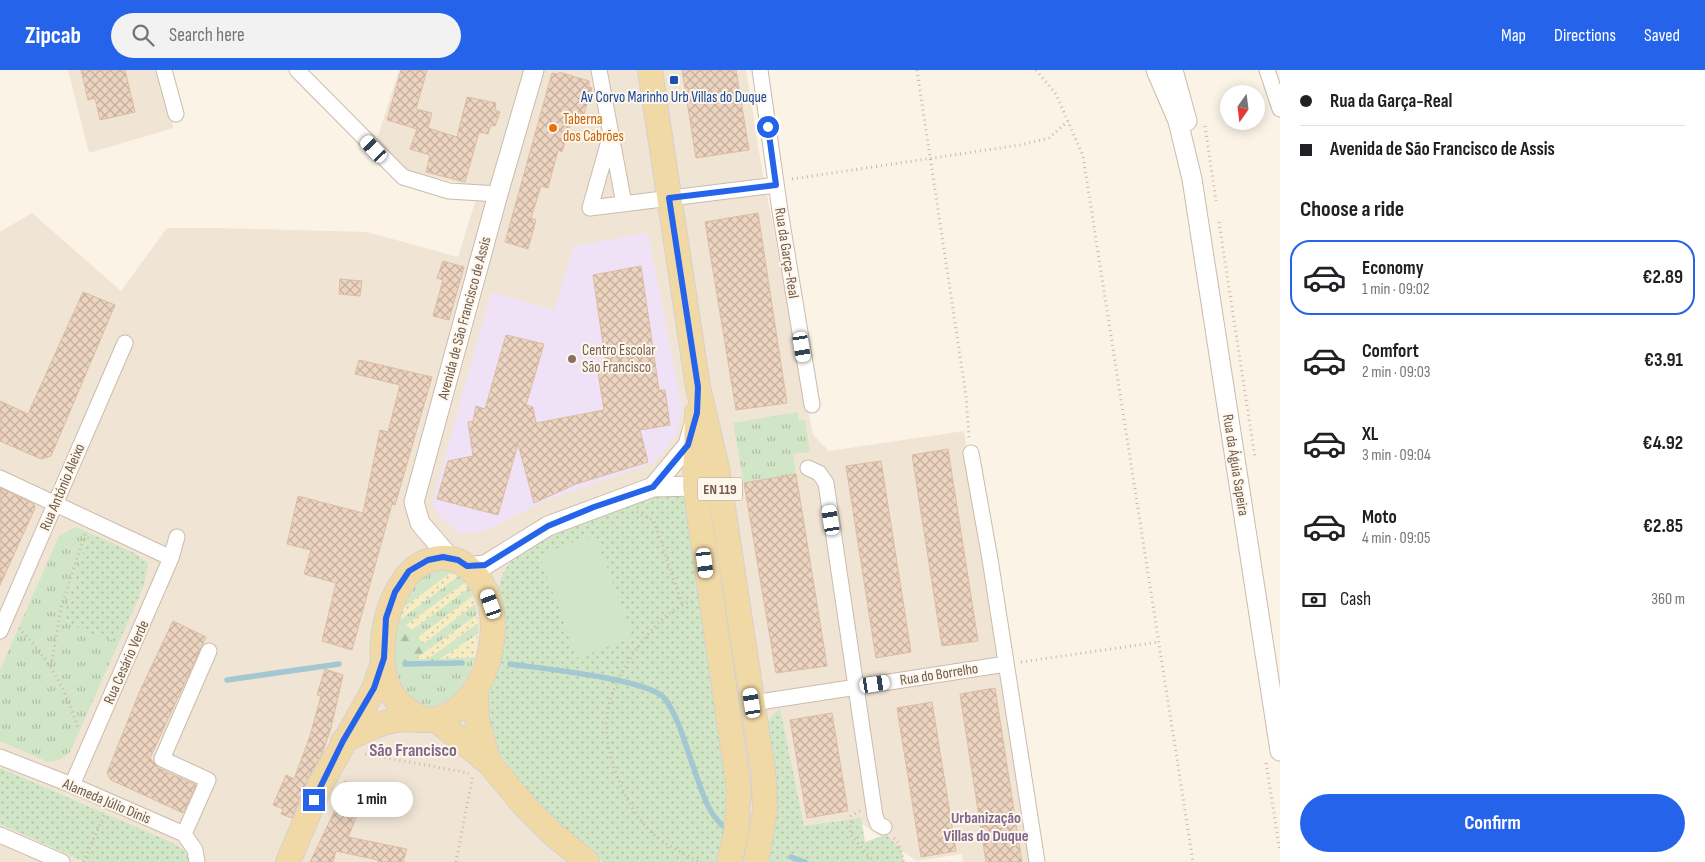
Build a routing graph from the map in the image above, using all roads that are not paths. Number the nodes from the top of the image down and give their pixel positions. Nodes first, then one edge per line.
1 (164, 70) edge
2 (297, 70) edge
3 (534, 70) edge
4 (599, 70) edge
5 (650, 70) edge
6 (760, 70) edge
7 (1156, 70) edge
8 (1173, 70) edge
9 (1267, 70) edge
10 (313, 76) edge
11 (1280, 109) edge
12 (176, 114) dead end
13 (611, 134) junction
14 (1192, 179) junction
15 (776, 185) junction
16 (498, 194) junction
17 (669, 198) junction
18 (624, 204) junction
19 (125, 343) dead end
20 (698, 387) junction
21 (812, 405) dead end
22 (697, 413) junction
23 (971, 453) road end
24 (808, 468) dead end
25 (0, 478) edge
26 (695, 486) junction
27 (653, 487) junction
28 (722, 503) junction
29 (55, 504) junction
30 (177, 537) dead end
31 (171, 558) junction
32 (458, 562) junction
33 (0, 631) edge
34 (717, 634) junction
35 (209, 651) dead end
36 (384, 658) junction
37 (1006, 664) junction
38 (856, 687) junction
39 (476, 689) junction
40 (752, 703) junction
41 (430, 720) junction
42 (732, 730) junction
43 (343, 741) junction
44 (1280, 751) edge
45 (0, 757) edge
46 (489, 763) junction
47 (72, 785) junction
48 (884, 827) road end
49 (184, 834) junction
50 (0, 835) edge
51 (62, 862) edge
52 (197, 862) edge
53 (288, 862) edge
54 (587, 862) edge
55 (729, 862) edge
56 (756, 862) edge
57 (1037, 862) edge

1 - 12 street
2 - 10 street
3 - 16 street, Avenida de São Francisco de Assis
4 - 13 street
5 - 17 main road, EN 119
6 - 15 street, Rua da Garça-Real
7 - 14 street, Rua da Águia Sapeira
8 - 14 street, Rua da Águia Sapeira
9 - 11 street
10 - 16 street
13 - 18 street
13 - 18 street
14 - 44 street, Rua da Águia Sapeira
15 - 17 street
15 - 21 street, Rua da Garça-Real
16 - 32 street, Avenida de São Francisco de Assis
17 - 18 street
17 - 20 main road, EN 119
19 - 29 street, Rua António Aleixo
20 - 22 main road, EN 119
20 - 28 main road, EN 119
22 - 26 main road, EN 119
22 - 27 street
23 - 37 street
24 - 38 street
25 - 29 street
26 - 27 street
26 - 28 street
26 - 34 main road, EN 119
27 - 32 street
28 - 40 main road, EN 119
29 - 31 street
29 - 33 street, Rua António Aleixo
30 - 31 street, Rua Cesário Verde
31 - 47 street, Rua Cesário Verde
32 - 36 main road
32 - 39 main road, Avenida de São Francisco de Assis
34 - 40 street
34 - 42 main road, EN 119
35 - 49 street
36 - 41 main road
36 - 43 main road
37 - 38 street, Rua do Borrelho
37 - 57 street
38 - 40 street, Rua do Borrelho
38 - 48 street
39 - 41 main road, Avenida de São Francisco de Assis
39 - 46 main road
40 - 42 street
40 - 56 main road, EN 119
41 - 43 main road, Avenida de São Francisco de Assis
41 - 46 main road
42 - 55 main road, EN 119
43 - 53 main road
45 - 47 street, Alameda Júlio Dinis
46 - 54 main road
47 - 49 street, Alameda Júlio Dinis
49 - 52 street
50 - 51 street

